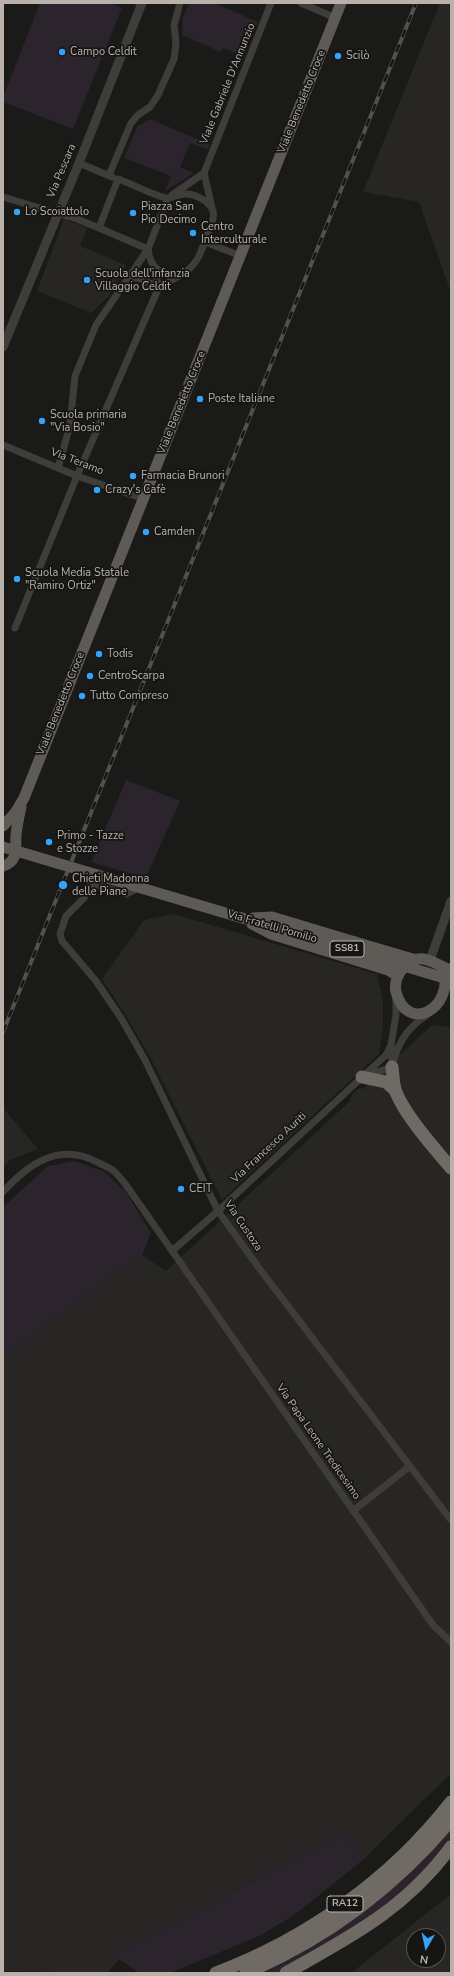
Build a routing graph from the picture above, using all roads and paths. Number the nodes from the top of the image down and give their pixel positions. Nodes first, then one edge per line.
1 (142, 3) edge
2 (180, 3) edge
3 (271, 3) edge
4 (301, 3) edge
5 (341, 3) edge
6 (336, 18) junction
7 (79, 163) junction
8 (204, 173) junction
9 (109, 176) junction
10 (118, 179) junction
11 (3, 197) edge
12 (168, 198) junction
13 (213, 212) junction
14 (57, 213) junction
15 (99, 228) junction
16 (205, 242) junction
17 (148, 249) junction
18 (241, 256) junction
19 (153, 266) junction
20 (181, 275) junction
21 (128, 278) junction
22 (159, 286) junction
23 (3, 347) edge
24 (3, 445) edge
25 (58, 468) junction
26 (77, 476) junction
27 (144, 499) junction
28 (15, 628) dead end
29 (22, 802) junction
30 (3, 826) edge
31 (3, 832) edge
32 (15, 842) junction
33 (3, 847) edge
34 (4, 866) edge
35 (91, 884) joint
36 (451, 901) edge
37 (243, 918) junction
38 (430, 960) junction
39 (413, 961) junction
40 (448, 969) edge
41 (398, 976) junction
42 (451, 980) edge
43 (396, 990) junction
44 (429, 1014) junction
45 (391, 1045) junction
46 (392, 1067) junction
47 (362, 1076) junction
48 (395, 1090) junction
49 (451, 1168) edge
50 (3, 1192) edge
51 (218, 1211) junction
52 (172, 1251) junction
53 (410, 1466) junction
54 (353, 1511) junction
55 (451, 1520) edge
56 (451, 1642) edge
57 (451, 1802) edge
58 (451, 1820) edge
59 (451, 1847) edge
60 (216, 1973) edge
61 (246, 1973) edge
62 (286, 1973) edge

1 - 7 street, Via Pescara
2 - 9 street
3 - 8 street, Viale Gabriele D'Annunzio
4 - 6 street
5 - 6 main road, Viale Benedetto Croce
6 - 18 main road, Viale Benedetto Croce
7 - 9 street
7 - 14 street, Via Pescara
8 - 12 street
8 - 13 street
9 - 10 street
10 - 12 street
10 - 15 street
11 - 14 street
12 - 13 street
12 - 17 street
13 - 16 street
14 - 15 street
14 - 23 street, Via Pescara
15 - 17 street
16 - 18 street
16 - 20 street
17 - 19 street
17 - 21 street
18 - 27 main road, Viale Benedetto Croce
19 - 20 street
19 - 22 street
20 - 22 street
21 - 22 street
21 - 25 street
22 - 26 street
24 - 25 street, Via Teramo
25 - 26 street, Via Teramo
26 - 27 street, Via Teramo
26 - 28 street
27 - 29 main road, Viale Benedetto Croce
29 - 30 main road
29 - 32 main road
31 - 32 main road
32 - 34 main road
33 - 37 main road, Via Fratelli Pomilio / SS81, bridge
35 - 39 street, Via Fratelli Pomilio
35 - 51 street, Via Custoza
36 - 38 street
37 - 39 main road, bridge
37 - 41 main road, bridge
37 - 42 main road, Via Fratelli Pomilio / SS81, bridge
38 - 39 main road
38 - 40 main road
39 - 41 main road
40 - 44 main road
41 - 43 main road
43 - 44 main road
43 - 45 street
44 - 46 street
45 - 46 street
45 - 47 street, Via Francesco Auriti
46 - 47 street, Via Francesco Auriti
46 - 48 highway
47 - 48 highway
47 - 51 street, Via Francesco Auriti
48 - 49 highway
50 - 52 street, Via Papa Leone Tredicesimo
51 - 52 street, Via Francesco Auriti
51 - 53 street, Via Custoza
52 - 54 street, Via Papa Leone Tredicesimo
53 - 54 street
53 - 55 street, Via Custoza
54 - 56 street, Via Papa Leone Tredicesimo
57 - 60 highway, RA12
58 - 61 highway, RA12
59 - 62 highway

